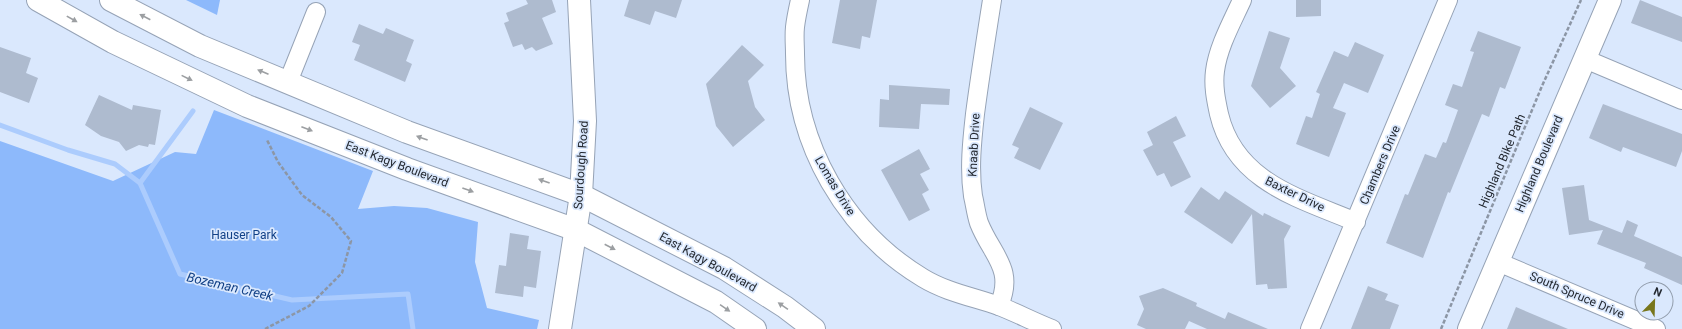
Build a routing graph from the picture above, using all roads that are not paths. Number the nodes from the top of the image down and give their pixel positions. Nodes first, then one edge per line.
1 (38, 0) edge
2 (111, 0) edge
3 (579, 0) edge
4 (800, 0) edge
5 (992, 0) edge
6 (1242, 0) edge
7 (1448, 0) edge
8 (1610, 0) edge
9 (316, 12) dead end
10 (1585, 59) junction
11 (288, 82) junction
12 (1682, 100) edge
13 (581, 195) junction
14 (1356, 222) junction
15 (576, 230) junction
16 (1498, 262) junction
17 (999, 306) junction
18 (560, 329) edge
19 (755, 329) edge
20 (814, 329) edge
21 (1052, 329) edge
22 (1310, 329) edge
23 (1469, 329) edge
24 (1656, 329) edge

1 -> 15 main road, East Kagy Boulevard
11 -> 2 main road, East Kagy Boulevard
3 - 13 main road, Sourdough Road
4 - 17 street, Lomas Drive
5 - 17 street, Knaab Drive
6 - 14 street, Baxter Drive
7 - 14 street, Chambers Drive
8 - 10 main road, Highland Boulevard
9 - 11 street
10 - 12 street
10 - 16 main road, Highland Boulevard
13 -> 11 main road, East Kagy Boulevard
13 - 15 main road, Sourdough Road
20 -> 13 main road, East Kagy Boulevard
14 - 22 street, Chambers Drive
15 - 18 main road, Sourdough Road
15 -> 19 main road, East Kagy Boulevard
16 - 23 main road, Highland Boulevard
16 - 24 street, South Spruce Drive
17 - 21 street, Lomas Drive

